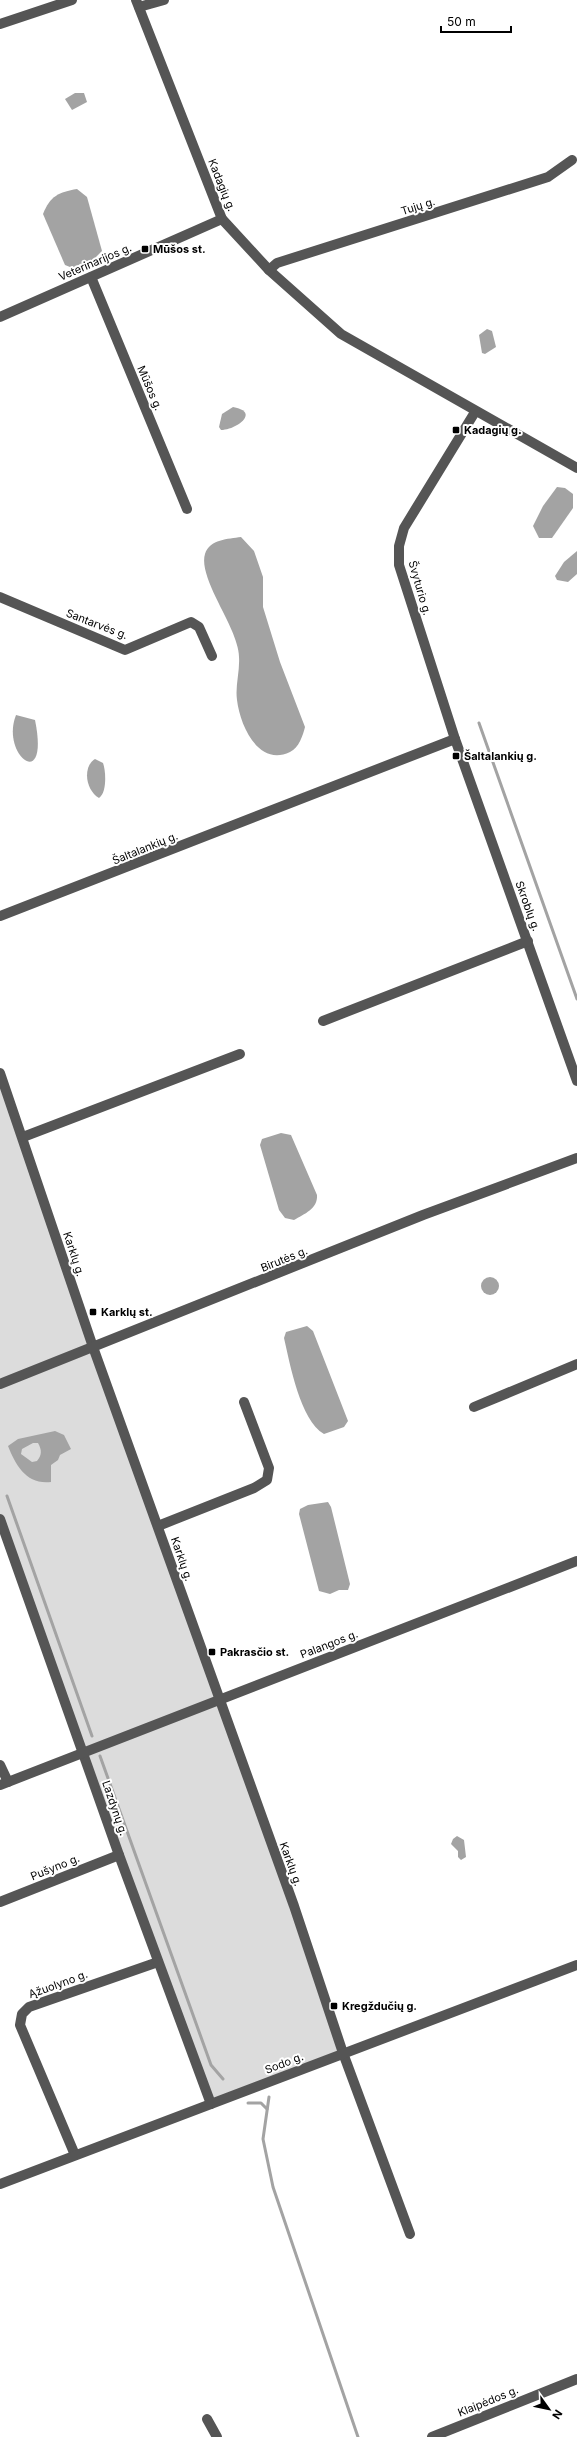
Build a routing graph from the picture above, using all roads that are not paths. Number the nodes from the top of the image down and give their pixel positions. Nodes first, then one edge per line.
1 (72, 0) edge
2 (164, 0) edge
3 (138, 4) edge
4 (0, 24) edge
5 (572, 160) dead end
6 (222, 219) junction
7 (269, 270) junction
8 (91, 277) junction
9 (0, 317) edge
10 (475, 412) junction
11 (577, 468) edge
12 (187, 509) dead end
13 (0, 597) edge
14 (212, 656) dead end
15 (454, 739) junction
16 (0, 916) edge
17 (528, 941) junction
18 (323, 1021) dead end
19 (240, 1054) dead end
20 (0, 1073) edge
21 (577, 1081) edge
22 (23, 1137) junction
23 (577, 1158) edge
24 (93, 1346) junction
25 (577, 1364) edge
26 (0, 1384) edge
27 (244, 1402) dead end
28 (474, 1407) dead end
29 (0, 1518) edge
30 (158, 1526) junction
31 (577, 1561) edge
32 (218, 1699) junction
33 (83, 1753) junction
34 (0, 1765) edge
35 (4, 1784) edge
36 (118, 1855) junction
37 (0, 1902) edge
38 (158, 1962) junction
39 (577, 1965) edge
40 (343, 2053) junction
41 (211, 2104) junction
42 (75, 2155) junction
43 (0, 2184) edge
44 (410, 2234) dead end
45 (577, 2379) edge
46 (206, 2419) dead end
47 (217, 2437) edge
48 (432, 2437) edge

1 - 4 street
2 - 3 street
3 - 6 street, Kadagių g.
5 - 7 street, Tujų g.
6 - 7 street, Kadagių g.
6 - 8 street, Veterinarijos g.
7 - 10 street, Kadagių g.
8 - 9 street, Veterinarijos g.
8 - 12 street, Mūšos g.
10 - 11 street, Kadagių g.
10 - 15 street, Švyturio g.
13 - 14 street, Santarvės g.
15 - 16 street, Šaltalankių g.
15 - 17 street, Skroblų g.
17 - 18 street
17 - 21 street, Skroblų g.
19 - 22 street
20 - 22 street, Karklų g.
22 - 24 street, Karklų g.
23 - 24 street, Birutės g.
24 - 26 street, Birutės g.
24 - 30 street, Karklų g.
25 - 28 street
27 - 30 street
29 - 33 street, Lazdynų g.
30 - 32 street, Karklų g.
31 - 32 street, Palangos g.
32 - 33 street, Palangos g.
32 - 40 street, Karklų g.
33 - 35 street, Palangos g.
33 - 36 street, Lazdynų g.
34 - 35 street
36 - 37 street, Pušyno g.
36 - 38 street, Lazdynų g.
38 - 41 street, Lazdynų g.
38 - 42 street, Ąžuolyno g.
39 - 40 street, Sodo g.
40 - 41 street, Sodo g.
40 - 44 street
41 - 42 street, Sodo g.
42 - 43 street, Sodo g.
45 - 48 street, Klaipėdos g.
46 - 47 street

